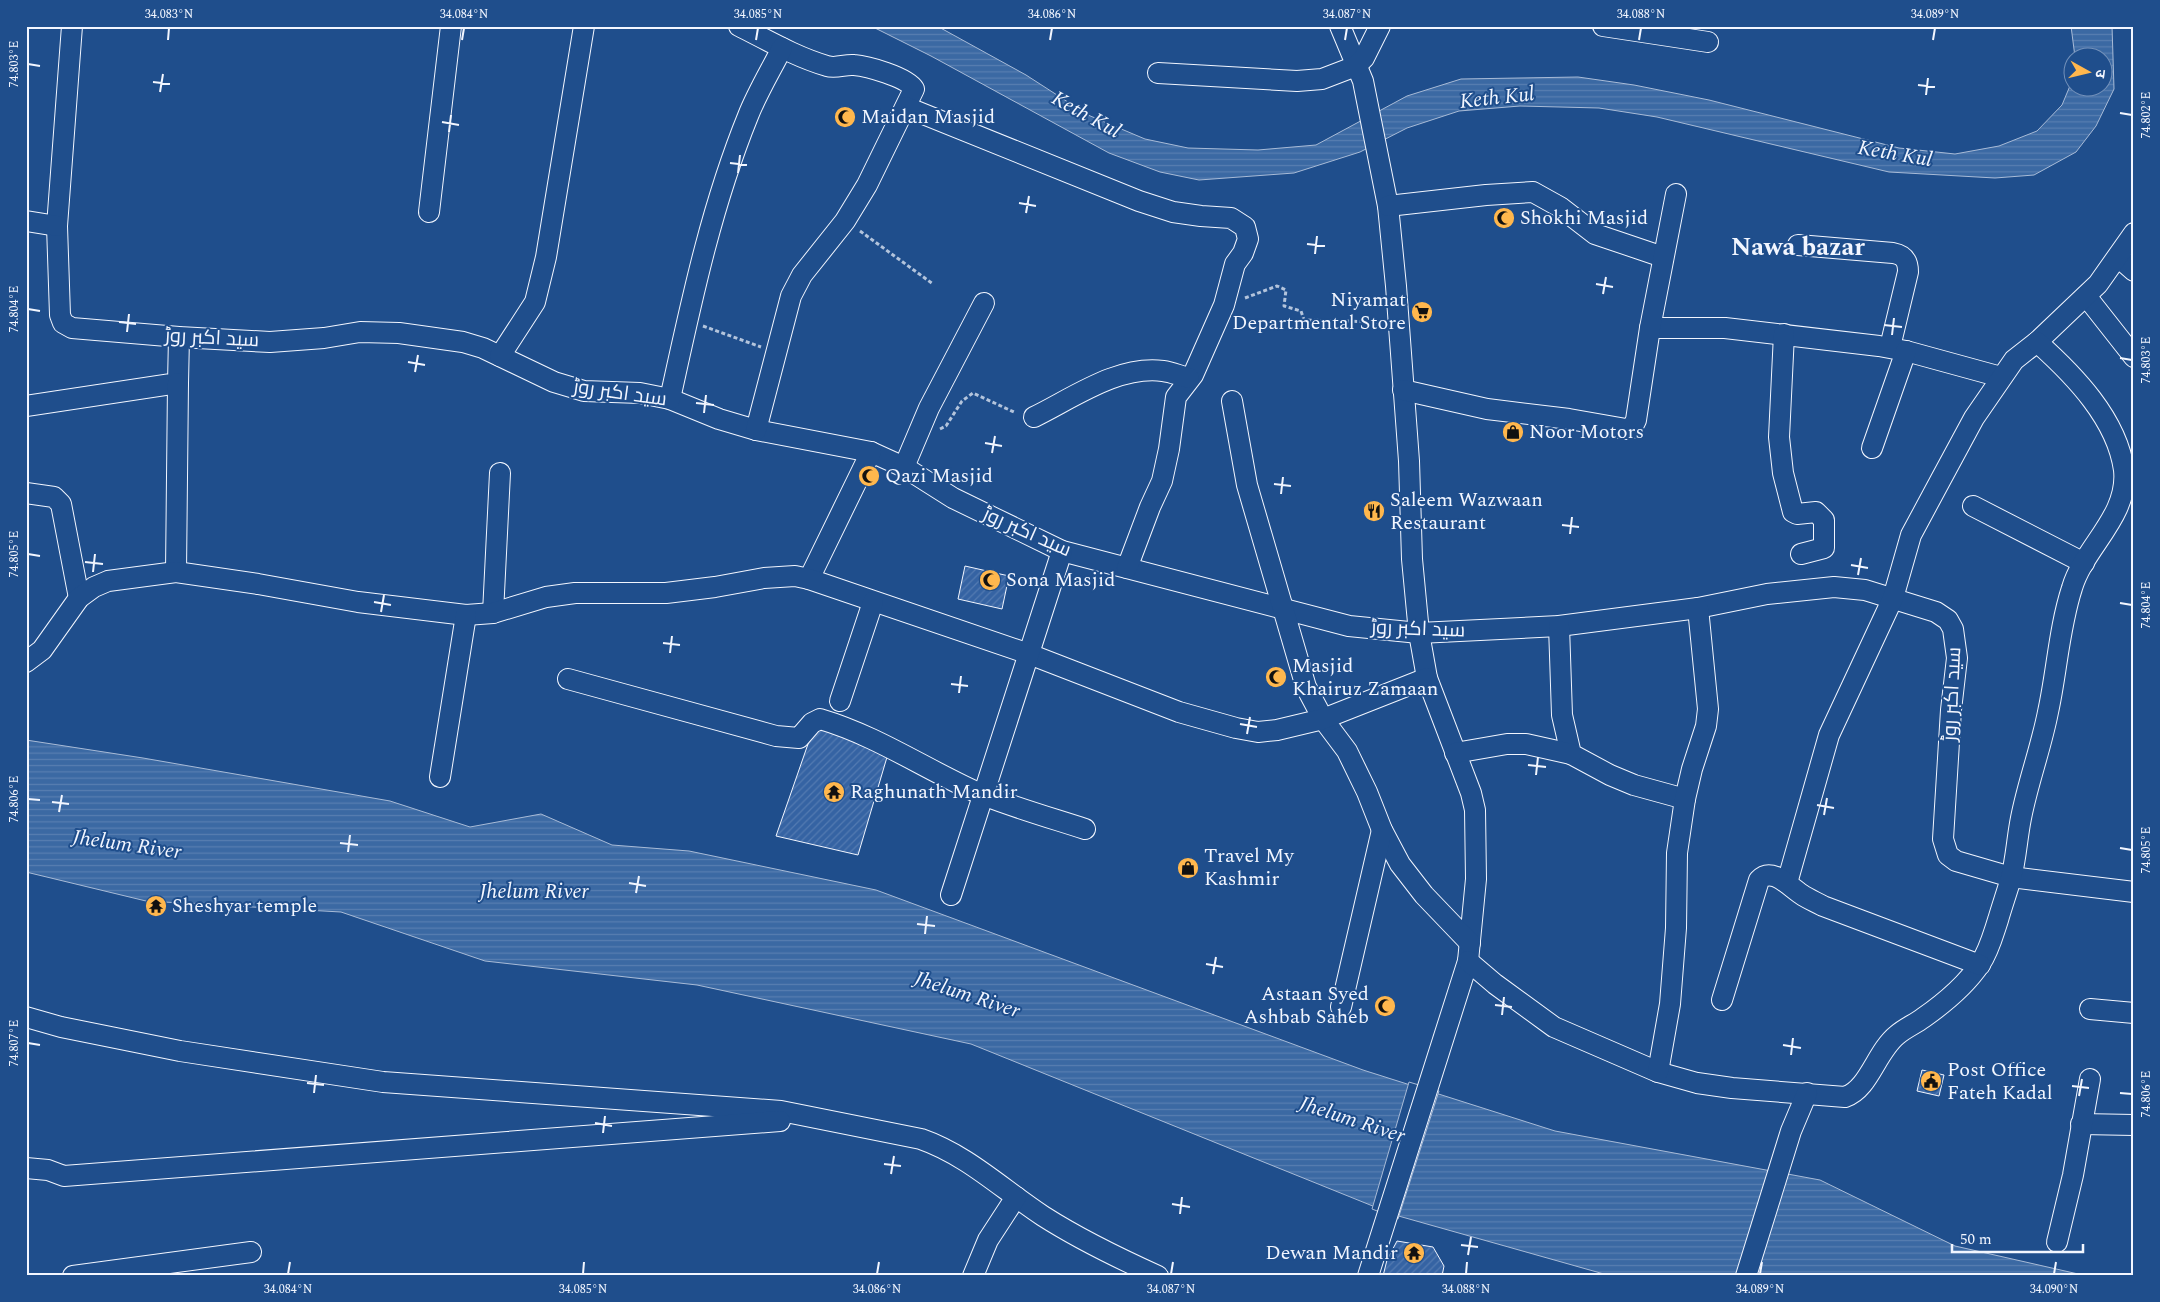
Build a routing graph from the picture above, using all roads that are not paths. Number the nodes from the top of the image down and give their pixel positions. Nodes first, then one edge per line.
1 (72, 26) edge
2 (451, 26) edge
3 (584, 26) edge
4 (739, 26) edge
5 (1340, 26) edge
6 (1380, 26) edge
7 (1603, 26) edge
8 (1708, 42) dead end
9 (782, 48) junction
10 (1356, 66) junction
11 (1158, 73) dead end
12 (903, 114) junction
13 (1676, 194) dead end
14 (1388, 206) junction
15 (429, 212) dead end
16 (26, 221) edge
17 (57, 226) junction
18 (2134, 233) edge
19 (1798, 245) dead end
20 (1663, 257) junction
21 (2118, 257) junction
22 (2134, 272) edge
23 (2086, 296) junction
24 (984, 303) dead end
25 (1650, 328) junction
26 (1784, 334) junction
27 (179, 337) junction
28 (2037, 342) junction
29 (1898, 349) junction
30 (500, 356) junction
31 (2134, 357) edge
32 (2001, 377) junction
33 (1189, 378) junction
34 (178, 383) junction
35 (1403, 390) junction
36 (670, 399) junction
37 (1232, 400) dead end
38 (26, 406) edge
39 (1034, 417) road end
40 (756, 430) junction
41 (1872, 448) dead end
42 (871, 452) junction
43 (904, 467) junction
44 (500, 473) dead end
45 (26, 493) edge
46 (1973, 506) dead end
47 (1062, 551) junction
48 (1801, 554) dead end
49 (2084, 563) junction
50 (1127, 568) junction
51 (176, 572) junction
52 (809, 579) junction
53 (79, 598) junction
54 (1893, 598) junction
55 (873, 602) junction
56 (1698, 608) junction
57 (1284, 609) junction
58 (493, 613) junction
59 (466, 615) junction
60 (1559, 626) junction
61 (1419, 633) junction
62 (1029, 654) junction
63 (26, 662) edge
64 (1428, 678) junction
65 (568, 679) dead end
66 (840, 701) dead end
67 (1323, 719) junction
68 (1455, 753) junction
69 (1570, 754) junction
70 (440, 777) dead end
71 (983, 795) junction
72 (1685, 799) junction
73 (1085, 829) dead end
74 (1382, 830) junction
75 (2011, 877) junction
76 (1786, 883) junction
77 (2134, 892) edge
78 (951, 895) dead end
79 (1469, 952) junction
80 (1980, 965) junction
81 (1722, 1000) dead end
82 (1341, 1006) dead end
83 (2090, 1009) dead end
84 (2134, 1013) edge
85 (26, 1017) edge
86 (1658, 1072) junction
87 (2090, 1079) dead end
88 (1807, 1093) junction
89 (817, 1118) junction
90 (2081, 1124) junction
91 (2134, 1124) edge
92 (26, 1168) edge
93 (1016, 1197) junction
94 (2057, 1242) dead end
95 (251, 1252) dead end
96 (1135, 1271) edge
97 (1370, 1271) edge
98 (73, 1276) edge
99 (973, 1276) edge
100 (1158, 1276) edge
101 (1746, 1276) edge

1 - 17 street
2 - 15 street
3 - 30 street
4 - 9 street
5 - 10 street
6 - 10 street
7 - 8 street
9 - 12 street
9 - 36 street
10 - 11 street
10 - 14 street
12 - 33 street
12 - 40 street
13 - 20 street
14 - 20 street
14 - 35 street
16 - 17 street
17 - 27 street, سید اکبر روڑ
18 - 21 street
19 - 29 street
20 - 25 street
21 - 22 street
21 - 23 street
23 - 28 street
23 - 31 street
24 - 43 street
25 - 26 street
25 - 35 street
26 - 29 street
26 - 48 street
27 - 30 street, سید اکبر روڑ
27 - 34 street
28 - 32 street
28 - 49 street
29 - 32 street
29 - 41 street
30 - 36 street, سید اکبر روڑ
32 - 54 street
33 - 39 street
33 - 50 street
34 - 38 street
34 - 51 street
35 - 61 street
36 - 40 street, سید اکبر روڑ
37 - 57 street
40 - 42 street, سید اکبر روڑ
42 - 43 street, سید اکبر روڑ
42 - 52 street
43 - 47 street, سید اکبر روڑ
44 - 58 street
45 - 53 street
46 - 49 street
47 - 50 street, سید اکبر روڑ
47 - 62 street
49 - 75 street
50 - 57 street, سید اکبر روڑ
51 - 53 street
51 - 59 street
52 - 55 street
52 - 58 street
53 - 63 street
54 - 56 street, سید اکبر روڑ
54 - 75 street, سید اکبر روڑ
54 - 76 street
55 - 62 street
55 - 66 street
56 - 60 street, سید اکبر روڑ
56 - 72 street
57 - 61 street, سید اکبر روڑ
57 - 67 street
58 - 59 street
59 - 70 street
60 - 61 street, سید اکبر روڑ
60 - 69 street
61 - 64 street
62 - 67 street
62 - 71 street
64 - 67 street
64 - 68 street
65 - 71 street
67 - 74 street
68 - 69 street
68 - 79 street
69 - 72 street
71 - 73 street
71 - 78 street
72 - 86 street
74 - 79 street
74 - 82 street
75 - 77 street
75 - 80 street
76 - 80 street
76 - 81 street
79 - 86 street
79 - 97 street
80 - 88 street
83 - 84 street
85 - 89 street
86 - 88 street
87 - 90 street
88 - 101 street
89 - 92 street
89 - 93 street
90 - 91 street
90 - 94 street
93 - 96 street
93 - 99 street
95 - 98 street
96 - 100 street

